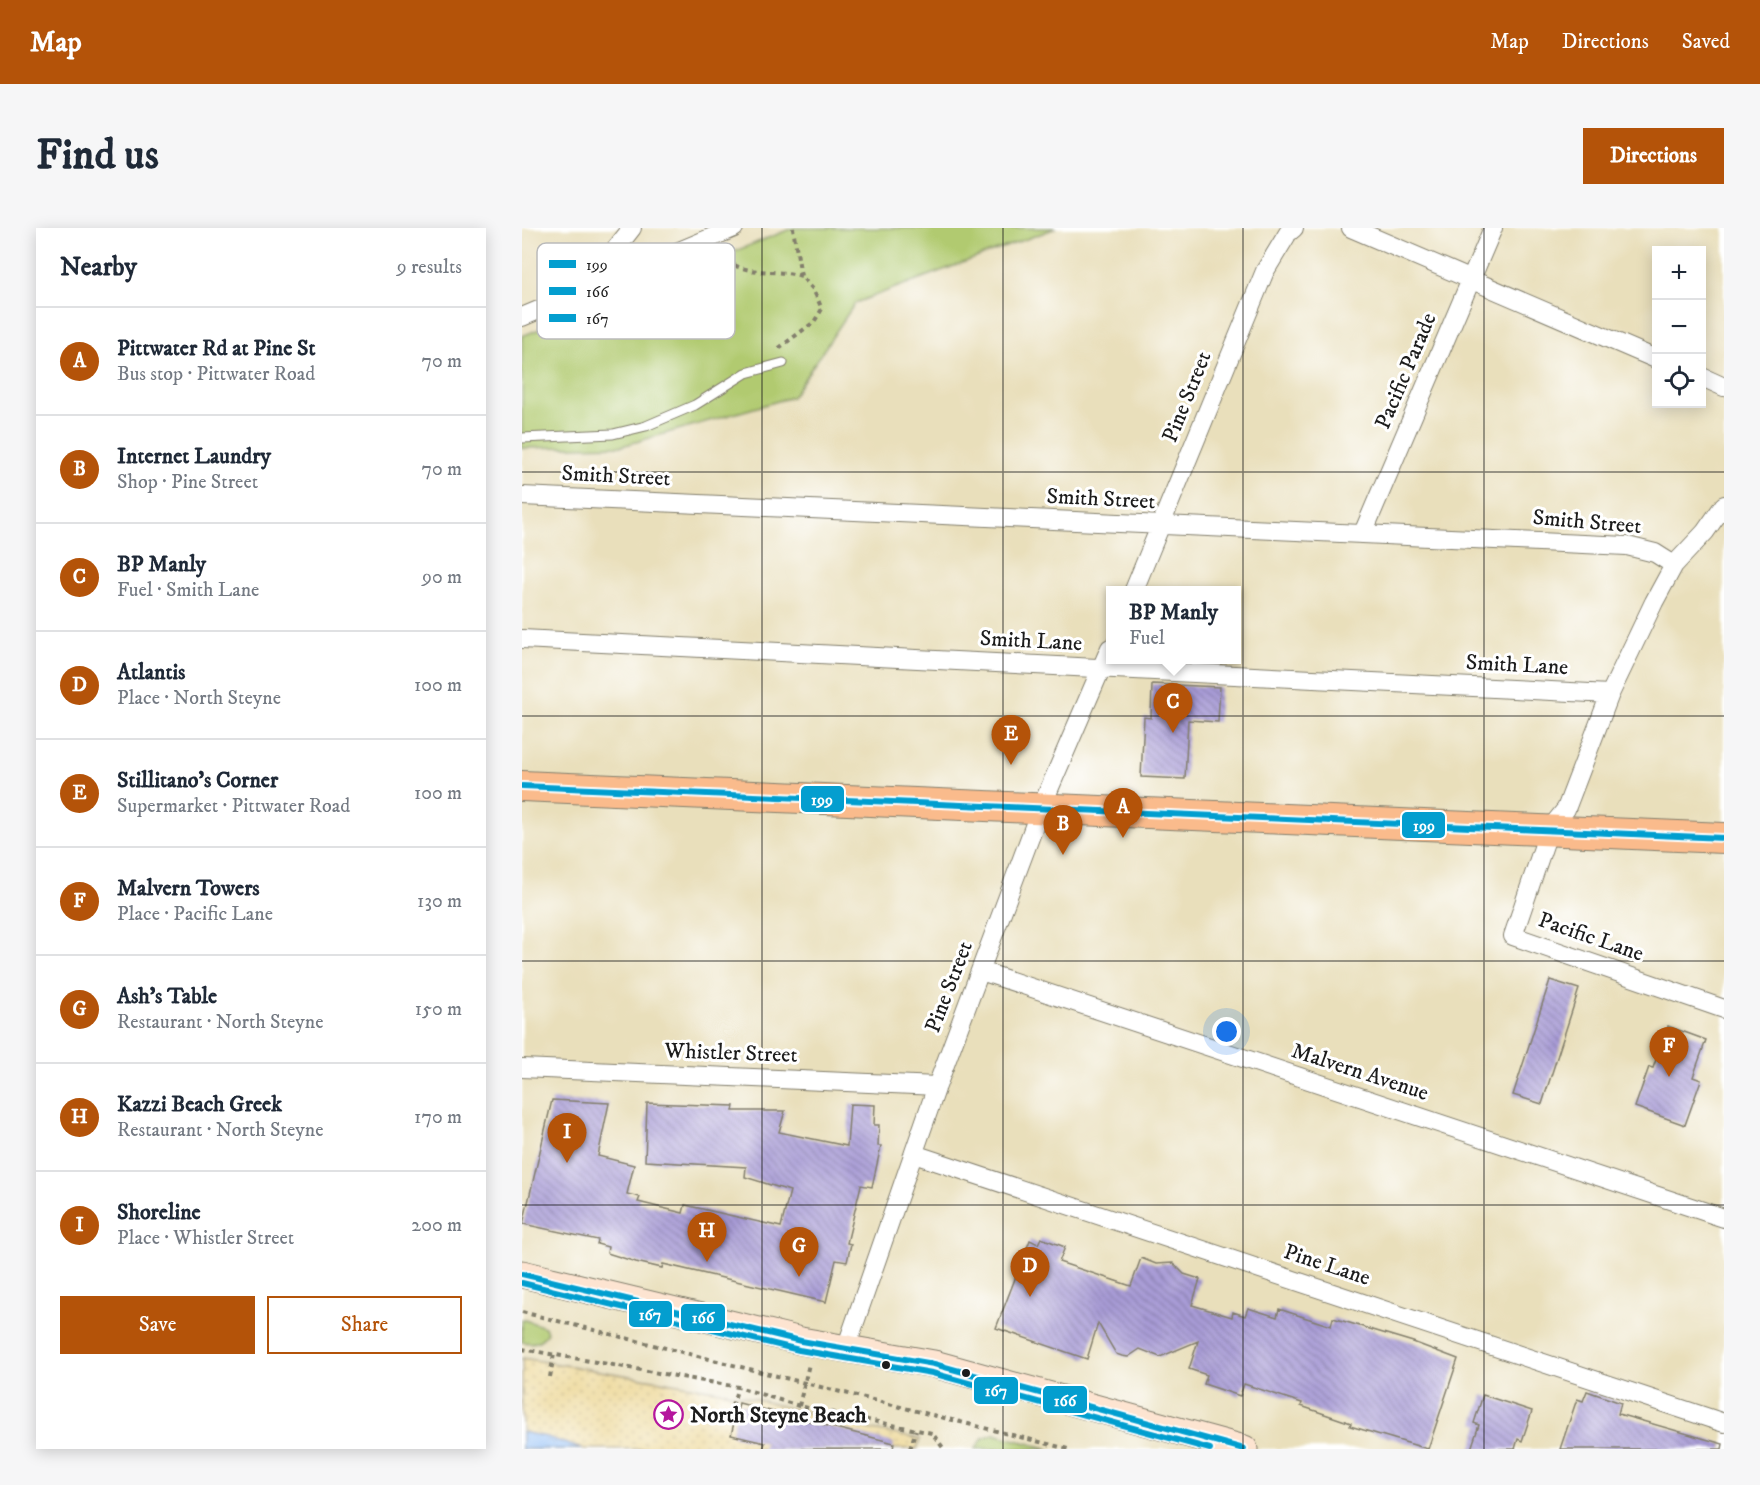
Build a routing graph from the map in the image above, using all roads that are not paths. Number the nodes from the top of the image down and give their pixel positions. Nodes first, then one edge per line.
1 (632, 228) edge
2 (734, 228) edge
3 (1294, 228) edge
4 (1351, 228) edge
5 (1493, 228) edge
6 (620, 243) edge
7 (696, 243) edge
8 (1470, 281) junction
9 (537, 311) edge
10 (522, 317) edge
11 (1652, 357) edge
12 (783, 363) dead end
13 (1706, 380) edge
14 (1724, 387) edge
15 (522, 438) edge
16 (522, 496) edge
17 (1724, 505) edge
18 (1160, 526) junction
19 (1363, 533) junction
20 (1674, 565) junction
21 (1136, 586) edge
22 (522, 639) edge
23 (1106, 658) edge
24 (1102, 669) junction
25 (1610, 693) junction
26 (522, 786) edge
27 (1041, 808) junction
28 (1549, 830) junction
29 (1724, 838) edge
30 (981, 971) junction
31 (1724, 1009) edge
32 (522, 1068) edge
33 (937, 1086) junction
34 (914, 1154) junction
35 (1724, 1218) edge
36 (522, 1274) edge
37 (846, 1348) junction
38 (1724, 1423) edge
39 (1244, 1449) edge

1 - 6 street
2 - 7 street
3 - 18 street, Pine Street
4 - 8 street
5 - 8 street, Pacific Parade
8 - 11 street
8 - 19 street, Pacific Parade
9 - 10 street
12 - 15 lane
13 - 14 street
16 - 18 street, Smith Street
17 - 20 street
18 - 19 street, Smith Street
18 - 21 street, Pine Street
19 - 20 street, Smith Street
20 - 25 street
22 - 24 street, Smith Lane
23 - 24 street, Pine Street
24 - 25 street, Smith Lane
24 - 27 street, Pine Street
25 - 28 street
26 - 27 main road
27 - 28 main road
27 - 30 street, Pine Street
28 - 29 main road
28 - 31 street, Pacific Lane
30 - 33 street, Pine Street
30 - 35 street, Malvern Avenue
32 - 33 street, Whistler Street
33 - 34 street, Pine Street
34 - 37 street, Pine Street
34 - 38 street, Pine Lane
36 - 37 main road
37 - 39 main road

